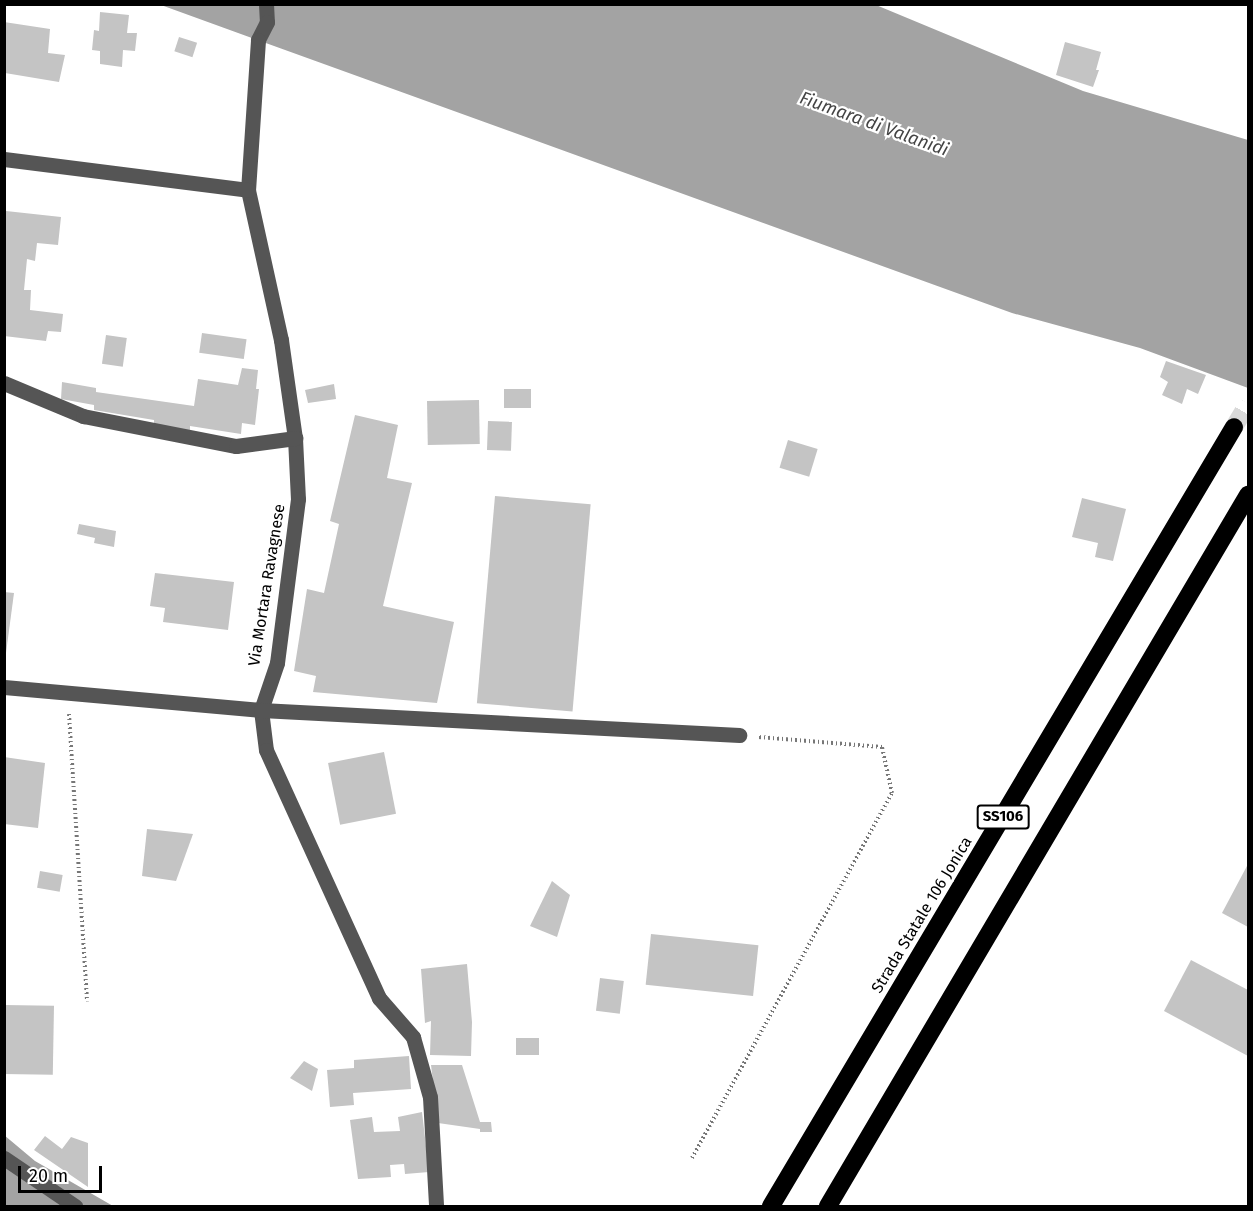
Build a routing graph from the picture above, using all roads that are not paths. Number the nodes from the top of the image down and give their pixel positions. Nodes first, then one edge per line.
1 (266, 4) edge
2 (4, 159) edge
3 (248, 190) junction
4 (4, 383) edge
5 (1234, 427) tunnel mouth
6 (295, 438) junction
7 (1248, 495) edge
8 (4, 687) edge
9 (261, 710) junction
10 (739, 735) road end
11 (4, 1158) edge
12 (75, 1206) edge
13 (436, 1206) edge
14 (771, 1206) edge
15 (828, 1206) edge

1 - 3 street, Via Mortara Ravagnese
2 - 3 street
3 - 6 street, Via Mortara Ravagnese
4 - 6 street
5 - 14 highway, Strada Statale 106 Jonica / SS106
6 - 9 street, Via Mortara Ravagnese
7 - 15 highway, SS106
8 - 9 street
9 - 10 street
9 - 13 street, Via Mortara Ravagnese
11 - 12 street

